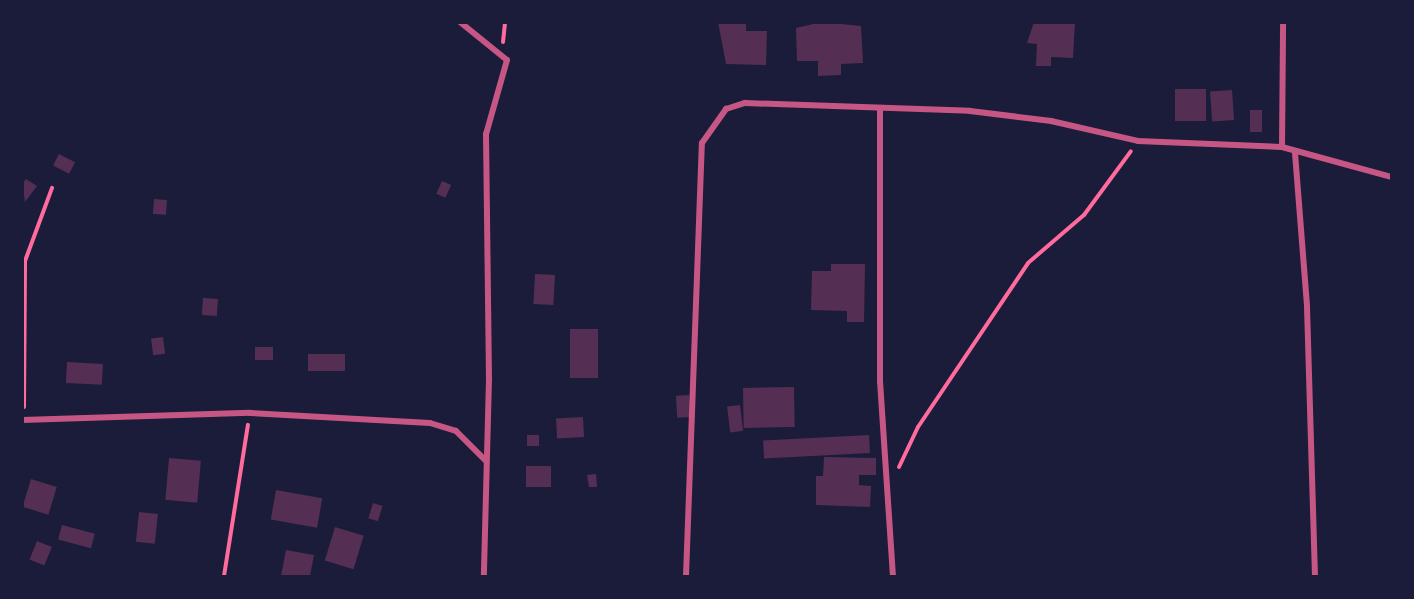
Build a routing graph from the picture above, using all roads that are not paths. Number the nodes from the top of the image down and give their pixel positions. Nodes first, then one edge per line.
1 (460, 22) edge
2 (1283, 22) edge
3 (880, 110) junction
4 (1282, 147) junction
5 (1295, 153) junction
6 (1392, 177) edge
7 (23, 420) edge
8 (486, 462) junction
9 (484, 576) edge
10 (686, 576) edge
11 (893, 576) edge
12 (1315, 576) edge

1 - 8 street
2 - 4 street
3 - 4 street
3 - 10 street
3 - 11 street
4 - 5 street
5 - 6 street
5 - 12 street
7 - 8 street
8 - 9 street

